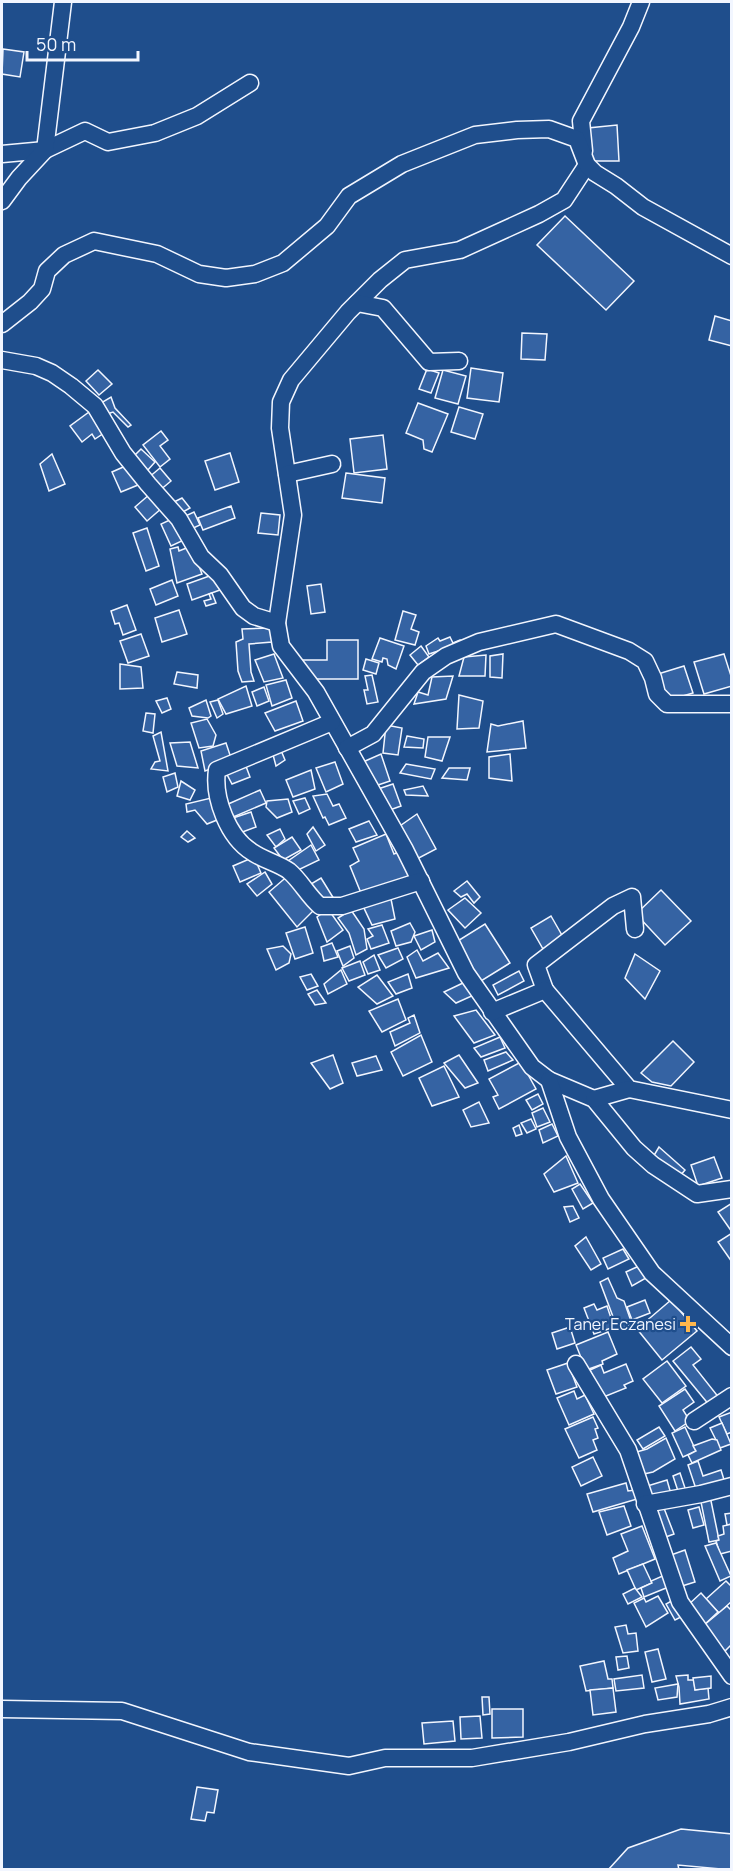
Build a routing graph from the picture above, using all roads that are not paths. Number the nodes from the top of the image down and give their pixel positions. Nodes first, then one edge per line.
1 (63, 2) edge
2 (641, 2) edge
3 (250, 83) dead end
4 (45, 150) junction
5 (2, 154) edge
6 (586, 160) junction
7 (2, 201) edge
8 (732, 256) edge
9 (357, 303) junction
10 (2, 324) edge
11 (2, 360) edge
12 (459, 361) dead end
13 (332, 464) dead end
14 (287, 474) junction
15 (278, 623) junction
16 (732, 704) edge
17 (332, 722) junction
18 (347, 748) junction
19 (421, 881) junction
20 (635, 929) dead end
21 (545, 990) junction
22 (492, 1012) junction
23 (549, 1080) junction
24 (629, 1089) junction
25 (594, 1099) junction
26 (732, 1110) edge
27 (732, 1189) edge
28 (732, 1347) edge
29 (576, 1364) dead end
30 (732, 1396) edge
31 (694, 1422) dead end
32 (732, 1486) edge
33 (645, 1504) junction
34 (732, 1676) edge
35 (732, 1707) edge
36 (2, 1709) edge

1 - 4 street
2 - 6 street
3 - 4 street
4 - 5 street
4 - 7 street
6 - 8 street
6 - 9 street
6 - 10 street
9 - 12 street
9 - 14 street
11 - 15 street
13 - 14 street
14 - 15 street
15 - 17 street
16 - 18 street
17 - 18 street
17 - 19 street
18 - 19 street
19 - 22 street
20 - 21 street
21 - 22 street
21 - 24 street
22 - 23 street
23 - 25 street
23 - 28 street
24 - 25 street
24 - 26 street
25 - 27 street
29 - 33 street
30 - 31 street
32 - 33 street
33 - 34 street
35 - 36 street

